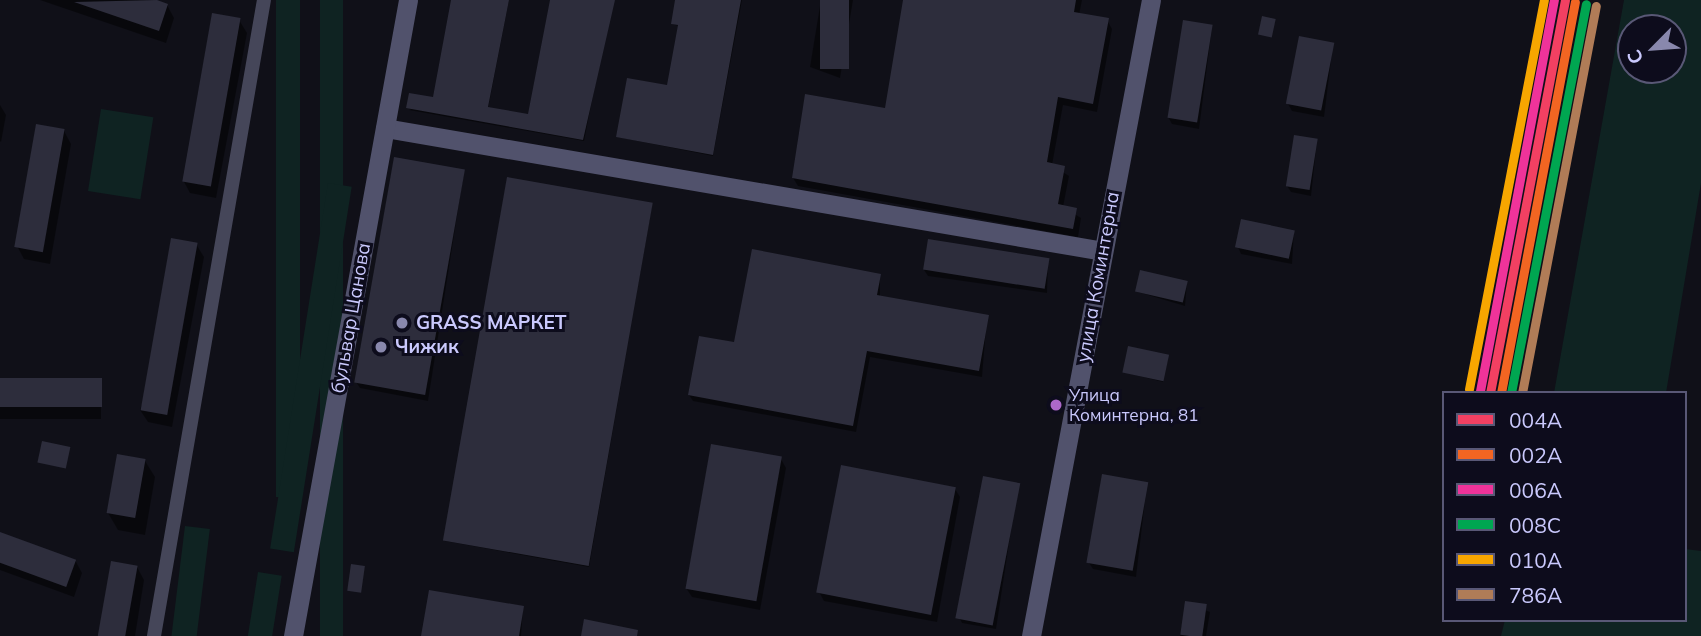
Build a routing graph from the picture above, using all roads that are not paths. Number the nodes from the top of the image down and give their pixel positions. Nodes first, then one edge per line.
1 (264, 0) edge
2 (408, 0) edge
3 (1151, 0) edge
4 (385, 128) junction
5 (1102, 251) junction
6 (154, 636) edge
7 (293, 636) edge
8 (1031, 636) edge

1 - 6 street
2 - 4 street, бульвар Цанова
3 - 5 street, улица Коминтерна
4 - 5 street
4 - 7 street, бульвар Цанова
5 - 8 street, улица Коминтерна

